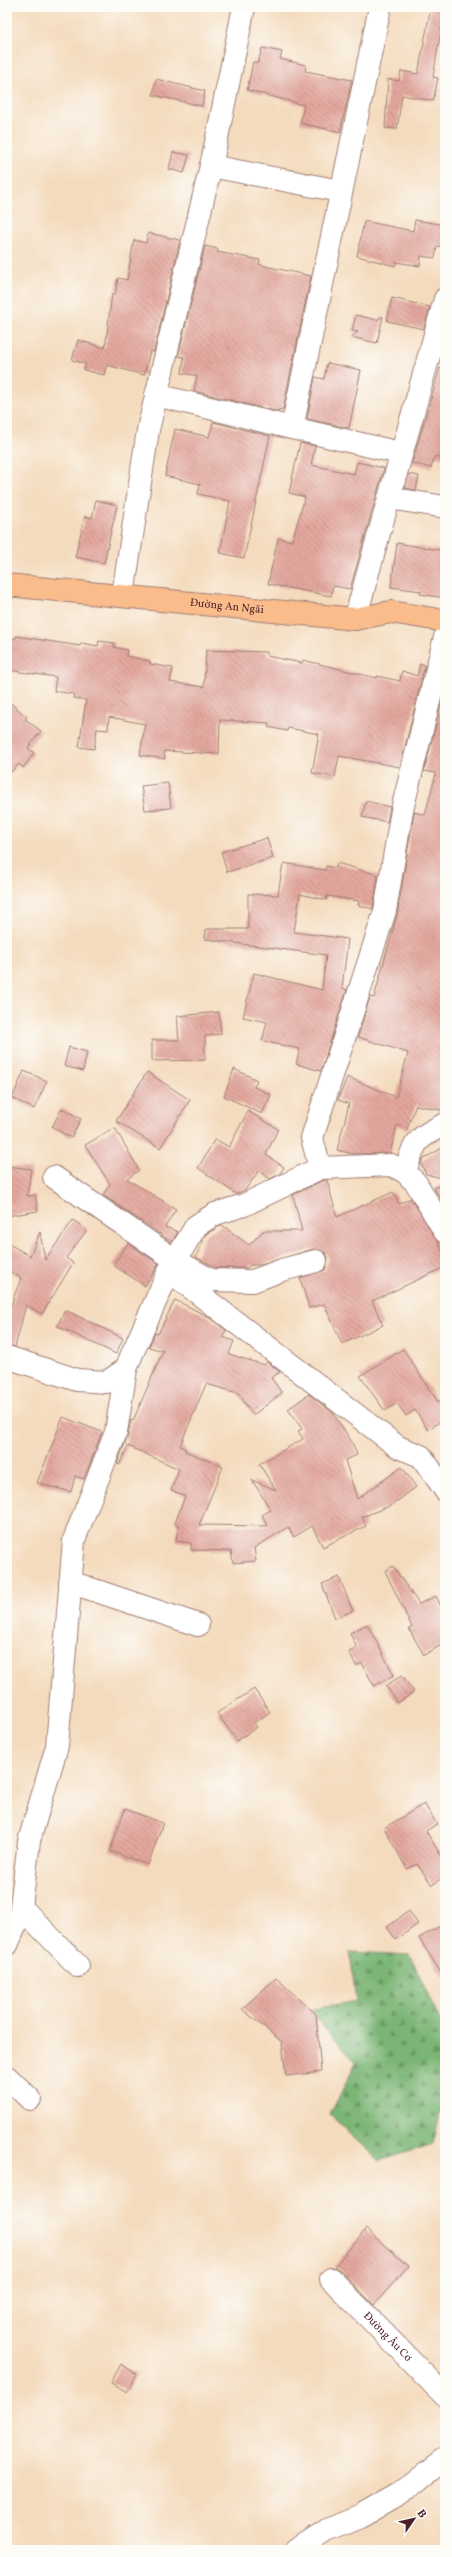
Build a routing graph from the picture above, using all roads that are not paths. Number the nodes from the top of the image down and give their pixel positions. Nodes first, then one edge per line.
1 (244, 7) edge
2 (380, 7) edge
3 (211, 166) junction
4 (340, 192) junction
5 (445, 299) edge
6 (156, 395) junction
7 (292, 428) junction
8 (400, 453) junction
9 (389, 498) junction
10 (445, 507) edge
11 (7, 585) edge
12 (123, 595) junction
13 (355, 619) junction
14 (445, 621) edge
15 (445, 637) edge
16 (445, 1124) edge
17 (320, 1168) junction
18 (405, 1172) junction
19 (54, 1177) dead end
20 (441, 1225) edge
21 (316, 1261) dead end
22 (172, 1266) junction
23 (7, 1357) edge
24 (126, 1369) junction
25 (445, 1490) edge
26 (70, 1582) junction
27 (198, 1625) dead end
28 (22, 1908) junction
29 (7, 1945) edge
30 (78, 1966) dead end
31 (7, 2077) edge
32 (30, 2099) dead end
33 (331, 2279) dead end
34 (445, 2396) edge
35 (445, 2459) edge
36 (296, 2550) edge

1 - 3 street
2 - 4 street
3 - 4 street
3 - 6 street
4 - 7 street
5 - 8 street
6 - 7 street
6 - 12 street
7 - 8 street
8 - 9 street
9 - 10 street
9 - 13 street
11 - 12 main road, Đường An Ngãi
12 - 13 main road, Đường An Ngãi
13 - 14 main road, Đường An Ngãi
15 - 17 street
16 - 18 street
17 - 18 street
17 - 22 street
18 - 20 street
19 - 22 street
21 - 22 street
22 - 24 street
22 - 25 street
23 - 24 street
24 - 26 street
26 - 27 street
26 - 28 street
28 - 29 street
28 - 30 street
31 - 32 street
33 - 34 street, Đường Âu Cơ
35 - 36 street

